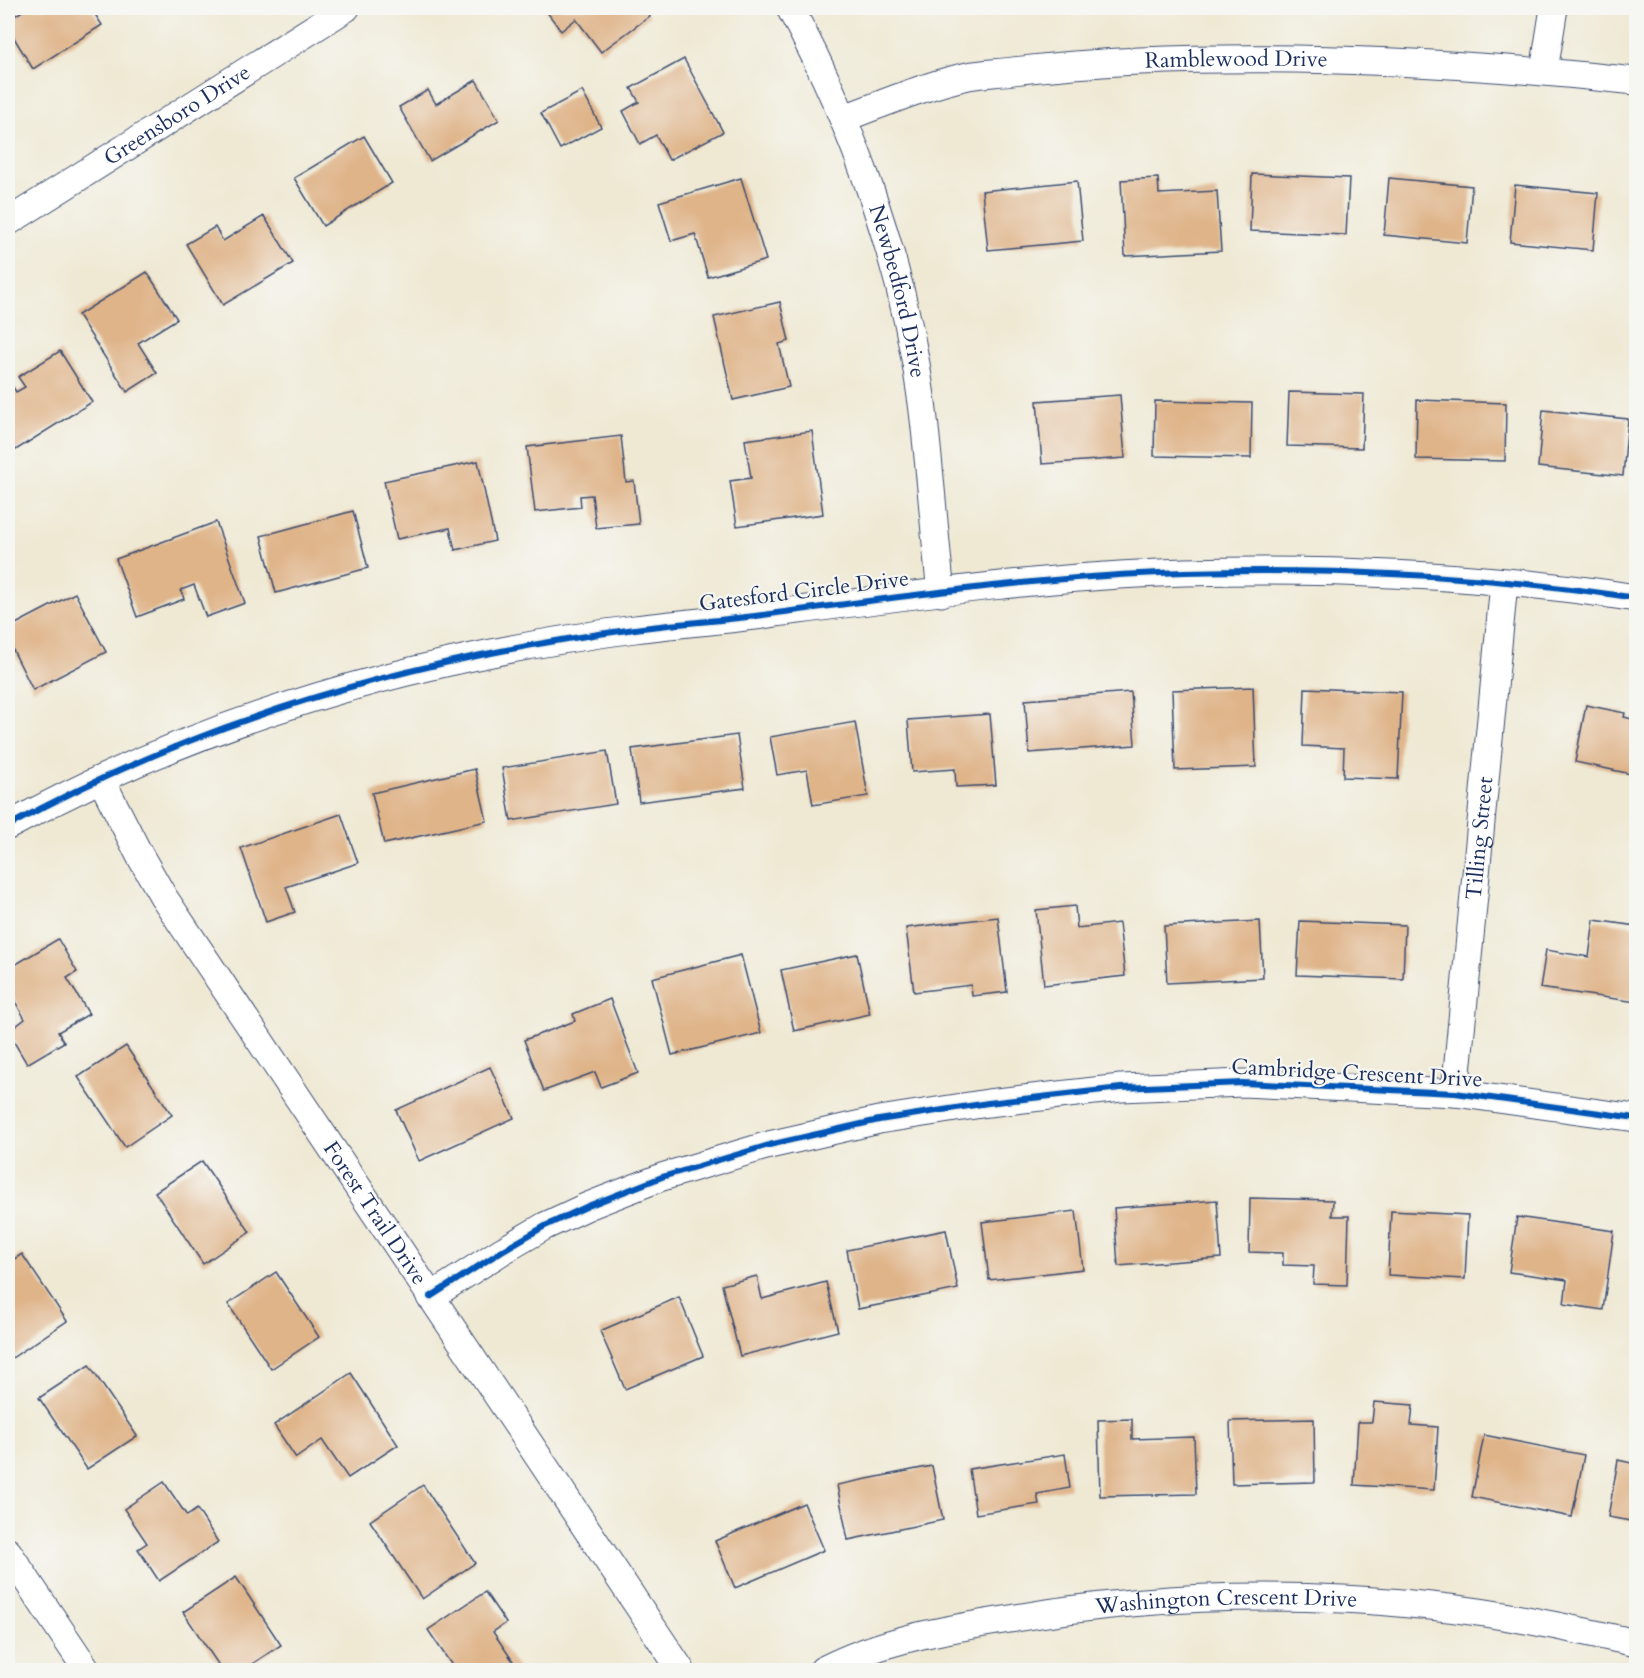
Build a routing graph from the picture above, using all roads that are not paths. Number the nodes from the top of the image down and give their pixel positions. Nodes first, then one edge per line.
1 (346, 8) edge
2 (790, 8) edge
3 (1554, 8) edge
4 (1544, 71) junction
5 (1636, 81) edge
6 (844, 118) junction
7 (8, 222) edge
8 (1504, 583) junction
9 (941, 593) junction
10 (1636, 598) edge
11 (101, 779) junction
12 (8, 826) edge
13 (1455, 1093) junction
14 (1636, 1118) edge
15 (430, 1297) junction
16 (8, 1552) edge
17 (1636, 1644) edge
18 (87, 1671) edge
19 (681, 1671) edge
20 (823, 1671) edge

1 - 7 street, Greensboro Drive
2 - 6 street, Newbedford Drive
3 - 4 street
4 - 5 street, Ramblewood Drive
4 - 6 street, Ramblewood Drive
6 - 9 street, Newbedford Drive
8 - 9 street, Gatesford Circle Drive
8 - 10 street, Gatesford Circle Drive
8 - 13 street, Tilling Street
9 - 11 street, Gatesford Circle Drive
11 - 12 street, Gatesford Circle Drive
11 - 15 street, Forest Trail Drive
13 - 14 street, Cambridge Crescent Drive
13 - 15 street, Cambridge Crescent Drive
15 - 19 street, Forest Trail Drive
16 - 18 street
17 - 20 street, Washington Crescent Drive

